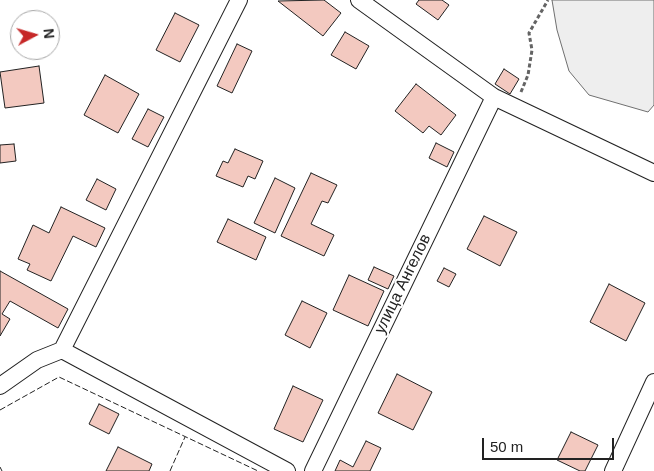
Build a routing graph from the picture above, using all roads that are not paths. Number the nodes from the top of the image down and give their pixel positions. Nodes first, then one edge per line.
1 (239, 0) edge
2 (359, 0) edge
3 (494, 97) junction
4 (654, 173) edge
5 (62, 350) junction
6 (654, 382) edge
7 (0, 386) edge
8 (287, 471) edge
9 (313, 471) edge
10 (613, 471) edge

1 - 5 street
2 - 3 street
3 - 4 street
3 - 9 street, улица Ангелов
5 - 7 street
5 - 8 street
6 - 10 street

